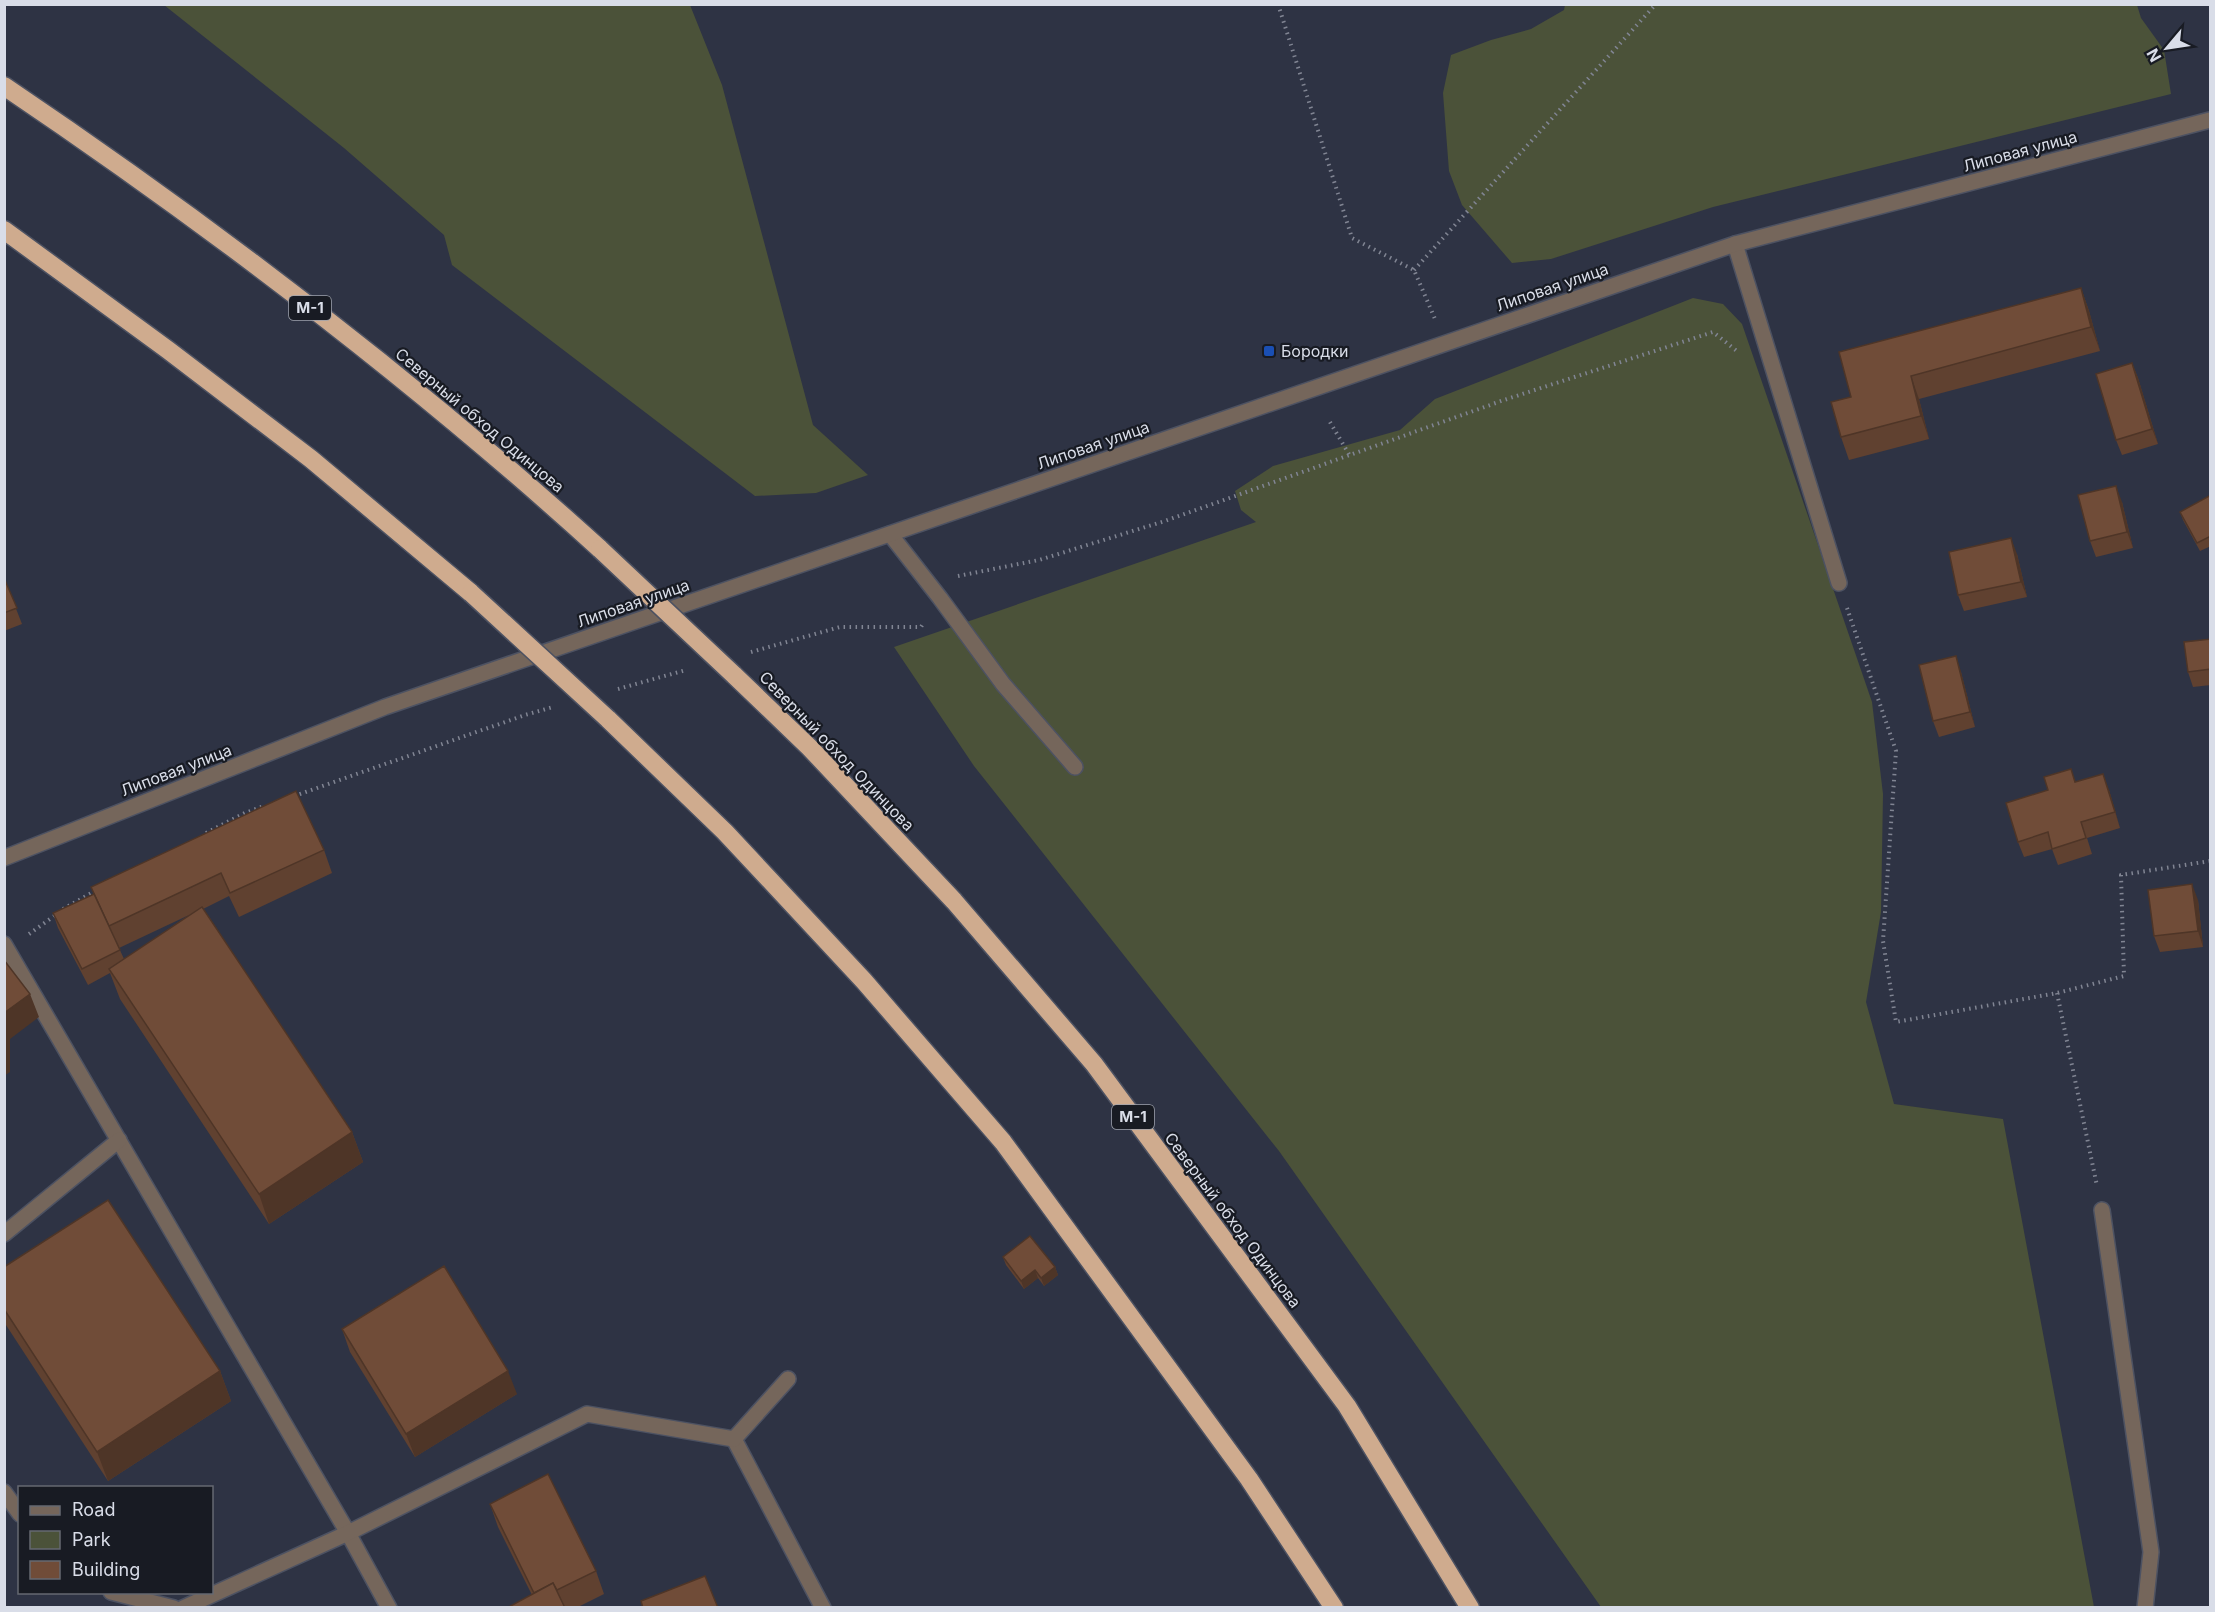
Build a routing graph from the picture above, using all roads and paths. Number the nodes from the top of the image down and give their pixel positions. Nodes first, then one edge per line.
1 (1278, 4) edge
2 (1656, 4) edge
3 (4, 86) edge
4 (2211, 120) edge
5 (4, 230) edge
6 (1735, 244) junction
7 (1414, 270) junction
8 (1445, 342) junction
9 (1767, 352) junction
10 (1330, 422) dead end
11 (1350, 456) junction
12 (890, 534) junction
13 (1839, 583) joint
14 (940, 598) junction
15 (750, 652) dead end
16 (694, 668) dead end
17 (615, 690) dead end
18 (558, 706) dead end
19 (1075, 766) dead end
20 (289, 797) edge
21 (267, 805) edge
22 (203, 835) edge
23 (4, 858) edge
24 (2211, 861) edge
25 (99, 889) edge
26 (6, 947) edge
27 (2057, 993) junction
28 (119, 1140) junction
29 (2102, 1210) joint
30 (4, 1234) edge
31 (788, 1379) dead end
32 (734, 1439) junction
33 (4, 1492) edge
34 (18, 1511) edge
35 (348, 1533) junction
36 (115, 1594) edge
37 (174, 1608) edge
38 (183, 1608) edge
39 (389, 1608) edge
40 (824, 1608) edge
41 (1334, 1608) edge
42 (1470, 1608) edge
43 (2145, 1608) edge

1 - 7 path
2 - 7 path
3 - 42 highway, Северный обход Одинцова / М-1, bridge
4 - 6 street, Липовая улица
5 - 41 highway, bridge
6 - 8 street, Липовая улица
6 - 9 street
7 - 8 path
8 - 12 street, Липовая улица
9 - 11 path
9 - 13 street
10 - 11 path
11 - 14 path
12 - 14 street
12 - 23 street, Липовая улица
13 - 27 path
14 - 15 path
14 - 19 street
16 - 17 path
18 - 20 path
21 - 22 path
24 - 27 path
25 - 26 path
26 - 28 street
27 - 29 path
28 - 30 street
28 - 35 street
29 - 43 street
31 - 32 street
32 - 35 street
32 - 40 street
33 - 34 street
35 - 38 street
35 - 39 street
36 - 37 street

